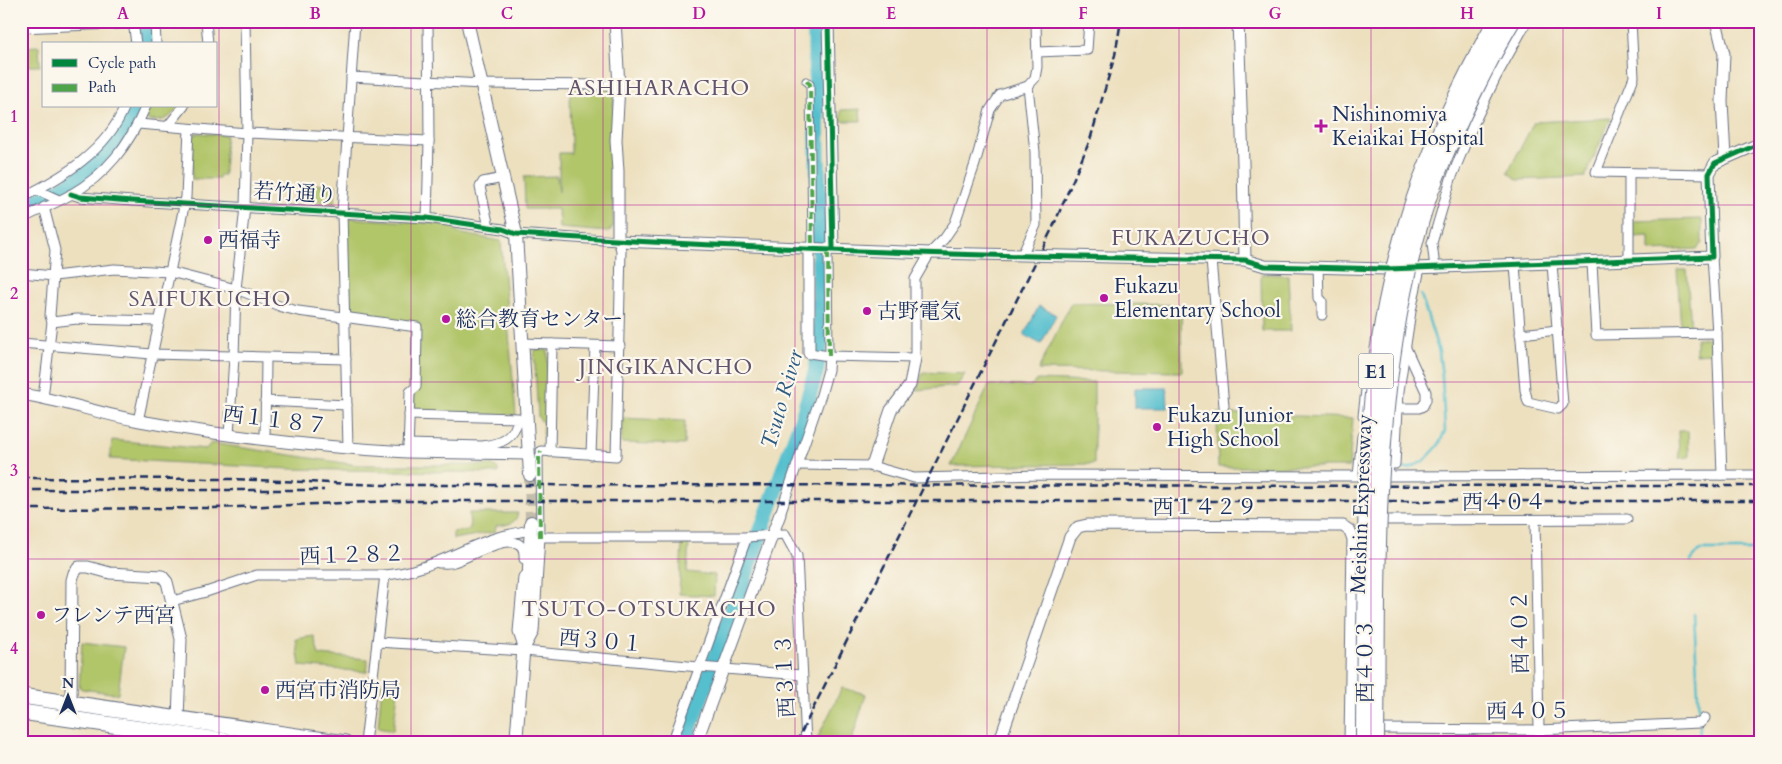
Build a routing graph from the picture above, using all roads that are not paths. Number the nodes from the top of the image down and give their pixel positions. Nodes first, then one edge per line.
1 (155, 21) edge
2 (159, 21) edge
3 (206, 21) edge
4 (245, 21) edge
5 (355, 21) edge
6 (428, 21) edge
7 (467, 21) edge
8 (615, 21) edge
9 (828, 21) edge
10 (1036, 21) edge
11 (1089, 21) edge
12 (1238, 21) edge
13 (1496, 21) edge
14 (1512, 21) edge
15 (1527, 21) edge
16 (1632, 21) edge
17 (1716, 21) edge
18 (134, 22) edge
19 (151, 22) edge
20 (53, 23) edge
21 (78, 23) edge
22 (21, 27) edge
23 (136, 42) edge
24 (156, 42) edge
25 (208, 42) edge
26 (1037, 52) junction
27 (351, 78) junction
28 (429, 81) junction
29 (806, 82) dead end
30 (482, 84) junction
31 (619, 86) junction
32 (1028, 86) junction
33 (124, 108) edge
34 (145, 108) edge
35 (182, 108) edge
36 (138, 124) junction
37 (168, 126) junction
38 (189, 129) junction
39 (247, 133) junction
40 (348, 137) junction
41 (429, 141) junction
42 (1761, 143) edge
43 (1725, 158) junction
44 (1629, 173) junction
45 (1709, 174) junction
46 (503, 178) junction
47 (39, 191) junction
48 (71, 194) junction
49 (21, 198) edge
50 (58, 200) junction
51 (184, 204) junction
52 (44, 207) junction
53 (245, 207) junction
54 (342, 212) junction
55 (427, 218) junction
56 (21, 219) edge
57 (489, 227) junction
58 (516, 234) junction
59 (618, 241) junction
60 (819, 249) junction
61 (930, 253) junction
62 (1022, 255) junction
63 (1712, 257) junction
64 (1211, 260) junction
65 (1245, 260) junction
66 (1629, 261) junction
67 (1592, 262) junction
68 (1552, 264) junction
69 (1514, 265) junction
70 (1318, 267) junction
71 (1420, 268) junction
72 (1435, 268) junction
73 (1387, 269) junction
74 (170, 272) junction
75 (21, 273) edge
76 (54, 276) junction
77 (236, 289) junction
78 (1322, 315) dead end
79 (344, 317) junction
80 (159, 320) junction
81 (52, 322) junction
82 (1558, 330) junction
83 (1717, 333) junction
84 (1520, 334) junction
85 (21, 343) edge
86 (522, 343) junction
87 (552, 344) junction
88 (49, 345) junction
89 (595, 346) junction
90 (620, 346) junction
91 (1404, 346) junction
92 (809, 353) joint
93 (152, 354) junction
94 (829, 356) junction
95 (234, 357) junction
96 (266, 358) junction
97 (915, 358) junction
98 (346, 359) junction
99 (21, 394) edge
100 (43, 398) junction
101 (265, 401) junction
102 (347, 405) junction
103 (1224, 406) dead end
104 (1398, 408) junction
105 (409, 415) junction
106 (138, 421) junction
107 (229, 435) junction
108 (265, 439) junction
109 (348, 448) junction
110 (408, 448) junction
111 (540, 452) junction
112 (592, 455) junction
113 (1360, 464) junction
114 (1392, 464) junction
115 (798, 465) junction
116 (872, 466) junction
117 (530, 475) tunnel mouth
118 (1722, 475) junction
119 (1761, 475) edge
120 (780, 514) joint
121 (1627, 519) dead end
122 (1382, 520) joint
123 (1535, 520) junction
124 (534, 530) junction
125 (769, 534) junction
126 (748, 537) junction
127 (435, 563) junction
128 (386, 575) junction
129 (172, 601) junction
130 (377, 642) junction
131 (524, 651) junction
132 (701, 668) junction
133 (720, 669) junction
134 (802, 675) junction
135 (21, 696) edge
136 (71, 703) junction
137 (21, 712) edge
138 (1705, 718) dead end
139 (178, 719) junction
140 (1350, 729) junction
141 (1539, 730) junction
142 (1380, 736) edge
143 (180, 739) edge
144 (240, 743) edge
145 (345, 743) edge
146 (365, 743) edge
147 (516, 743) edge
148 (672, 743) edge
149 (696, 743) edge
150 (806, 743) edge
151 (999, 743) edge
152 (1350, 743) edge
153 (1364, 743) edge
154 (1383, 743) edge
155 (1541, 743) edge

1 - 2 street
1 - 19 street
1 - 24 street
3 - 25 street
4 - 39 street
5 - 27 street
6 - 28 street
7 - 30 main road
8 - 31 street
9 - 60 street
10 - 26 street
11 - 26 street
12 - 65 street
13 - 153 highway, Meishin Expressway / E1, bridge
14 - 142 highway, Meishin Expressway / E1, bridge
15 - 72 street
16 - 44 street
17 - 43 street
18 - 19 street
18 - 21 street
18 - 23 street
20 - 21 street
20 - 22 street
26 - 32 street
27 - 28 street
27 - 40 street
28 - 30 street
28 - 41 street
29 - 60 street
30 - 31 street
30 - 46 main road
31 - 59 street
32 - 61 street
32 - 62 street
33 - 47 street
34 - 36 street
35 - 37 street
36 - 37 street
36 - 48 street
37 - 38 street
38 - 39 street
38 - 51 street
39 - 40 street
39 - 53 street
40 - 41 street
40 - 54 street
41 - 55 street
42 - 43 street
43 - 45 street
44 - 45 street
44 - 66 street
45 - 63 street
46 - 57 street
46 - 58 main road
47 - 49 street
47 - 50 street
48 - 50 street
48 - 51 street, 若竹通り
50 - 52 street
51 - 53 street, 若竹通り
51 - 74 street
52 - 56 street
52 - 76 street
53 - 54 street, 若竹通り
53 - 77 street
54 - 55 street, 若竹通り
54 - 79 street
55 - 57 street, 若竹通り
57 - 58 street, 若竹通り
58 - 59 street, 若竹通り
58 - 86 main road
59 - 60 street
59 - 90 street
60 - 61 street
60 - 92 street
60 - 94 street
61 - 62 street
61 - 97 street
62 - 64 street
63 - 66 street
63 - 83 street
64 - 65 street
64 - 103 street
65 - 70 street
66 - 67 street
67 - 68 street
67 - 83 street
68 - 69 street
68 - 82 street
69 - 72 street
69 - 84 street
70 - 73 street
70 - 78 street
71 - 72 street
71 - 73 street
71 - 91 street
73 - 113 street
74 - 76 street
74 - 77 street
74 - 80 street
75 - 76 street
76 - 81 street
77 - 79 street
77 - 95 street
79 - 98 street
79 - 105 street
80 - 81 street
80 - 93 street
81 - 88 street
82 - 84 street
82 - 84 street
83 - 118 street
85 - 88 street
86 - 87 street
86 - 111 main road
87 - 89 street
87 - 111 street
88 - 93 street
88 - 100 street
89 - 90 street
89 - 112 street
90 - 112 street
91 - 104 street
91 - 104 street
92 - 94 street
93 - 95 street
93 - 106 street
94 - 97 street
94 - 115 street
95 - 96 street
95 - 107 street
96 - 98 street
96 - 101 street
97 - 116 street
98 - 102 street
99 - 100 street, 西１１８７
100 - 106 street, 西１１８７
101 - 102 street
101 - 108 street
102 - 109 street
104 - 114 street
105 - 110 street
105 - 110 street
106 - 107 street, 西１１８７
107 - 108 street, 西１１８７
108 - 109 street, 西１１８７
109 - 110 street, 西１１８７
110 - 111 street, 西１１８７
111 - 112 street
111 - 117 main road
111 - 124 street
113 - 114 street
113 - 116 street
114 - 118 street
115 - 116 street
115 - 120 street
118 - 119 street
120 - 125 street
121 - 123 street, 西４０４
122 - 123 street, 西４０４
122 - 142 street, 西４０３
123 - 141 street, 西４０２
124 - 126 street, 西１２８２
124 - 127 street, 西１２８２
124 - 131 main road
125 - 126 street, 西１２８２
125 - 133 street
125 - 134 street, 西３１３
126 - 132 street
127 - 128 street, 西１２８２
127 - 131 street
128 - 129 street, 西１２８２
128 - 130 street
129 - 136 street
129 - 139 street
130 - 131 street, 西３０１
130 - 146 street
131 - 132 street, 西３０１
131 - 147 main road
132 - 133 street, 西３０１
132 - 148 street
133 - 134 street, 西３０１
133 - 149 street
134 - 150 street, 西３１３
135 - 136 highway
136 - 139 highway
137 - 143 highway
138 - 141 street, 西４０５
139 - 143 street
139 - 145 highway
140 - 142 street, 西４０５
140 - 151 street, 西１４２９
140 - 152 street, 西１４２９
141 - 142 street, 西４０５
141 - 155 street, 西４０２
142 - 154 street, 西４０３
143 - 144 highway

